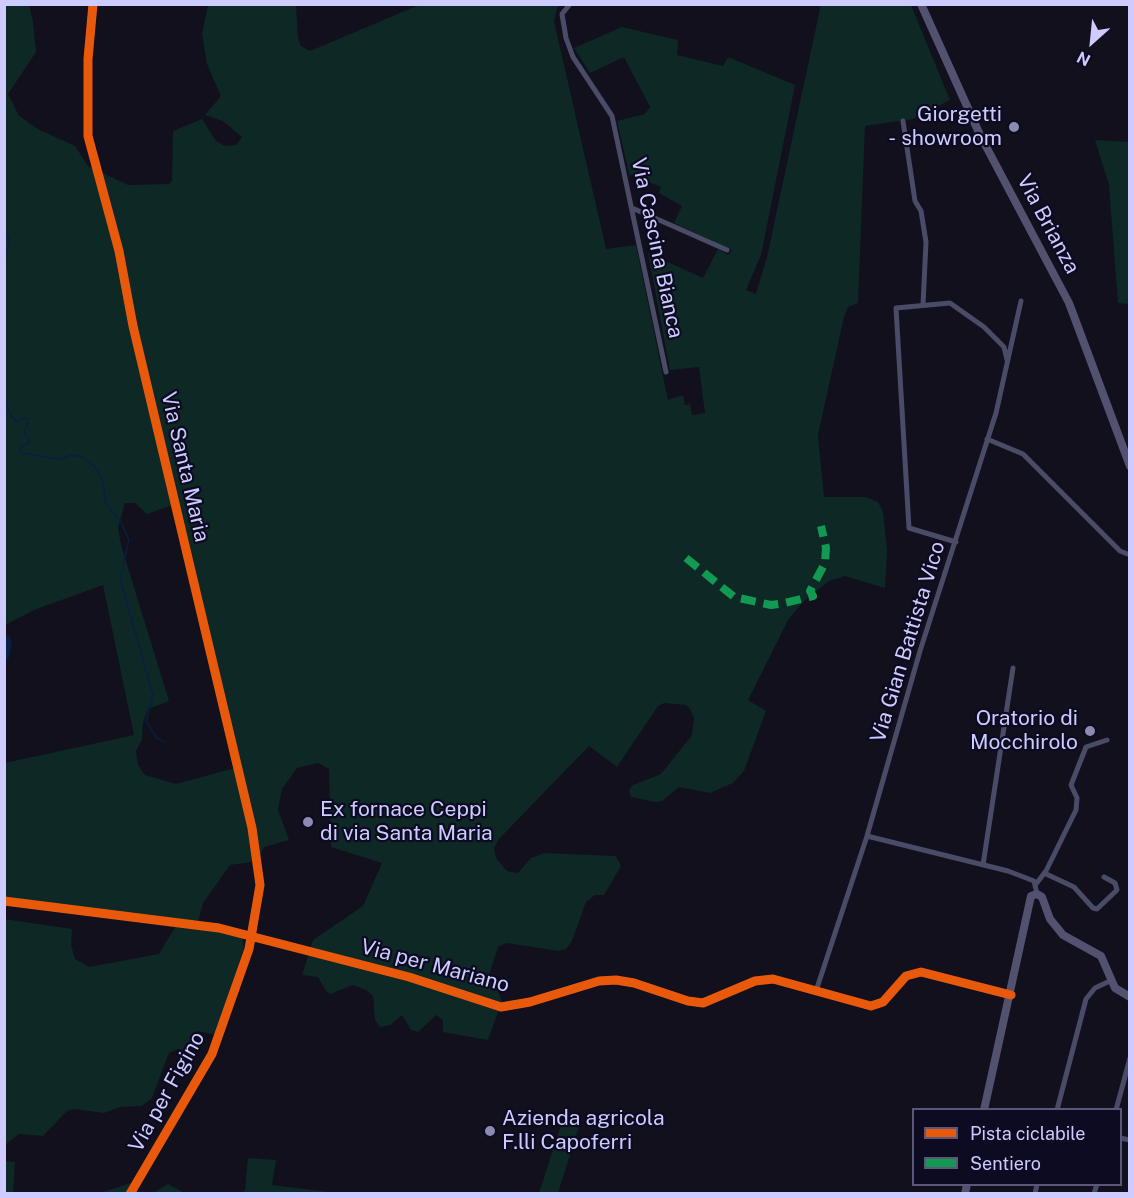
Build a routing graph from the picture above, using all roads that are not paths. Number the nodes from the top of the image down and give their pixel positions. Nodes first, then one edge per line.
1 (93, 4) edge
2 (570, 4) edge
3 (921, 4) edge
4 (903, 121) dead end
5 (632, 208) junction
6 (726, 250) dead end
7 (1021, 301) dead end
8 (923, 304) junction
9 (1007, 361) junction
10 (666, 372) dead end
11 (987, 440) junction
12 (1130, 466) edge
13 (956, 542) junction
14 (1130, 554) edge
15 (1013, 668) dead end
16 (1107, 740) dead end
17 (867, 836) junction
18 (983, 865) junction
19 (1044, 873) junction
20 (1104, 877) dead end
21 (1036, 884) junction
22 (1037, 894) junction
23 (4, 901) edge
24 (252, 936) junction
25 (1112, 980) junction
26 (816, 991) junction
27 (1011, 995) junction
28 (1130, 997) edge
29 (1130, 1058) edge
30 (984, 1108) edge
31 (1058, 1108) edge
32 (1117, 1108) edge
33 (130, 1194) edge

1 - 24 street, Via Santa Maria
2 - 5 street, Via Cascina Bianca
3 - 12 street, Via Brianza
4 - 8 street
5 - 6 street
5 - 10 street, Via Cascina Bianca
7 - 9 street, Via Gian Battista Vico
8 - 9 street
8 - 13 street
9 - 11 street, Via Gian Battista Vico
11 - 13 street, Via Gian Battista Vico
11 - 14 street
13 - 17 street, Via Gian Battista Vico
15 - 18 street
16 - 19 street
17 - 18 street
17 - 26 street, Via Gian Battista Vico
18 - 21 street
19 - 20 street
19 - 21 street
21 - 22 street
22 - 25 street
22 - 27 street
23 - 24 street, Via per Mariano
24 - 26 street, Via per Mariano
24 - 33 street, Via per Figino
25 - 28 street
25 - 31 street
26 - 27 street, Via per Mariano
27 - 30 street
29 - 32 street

